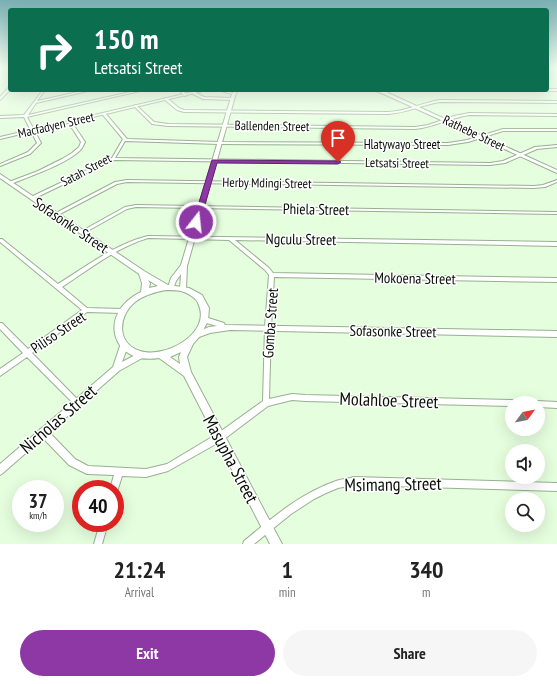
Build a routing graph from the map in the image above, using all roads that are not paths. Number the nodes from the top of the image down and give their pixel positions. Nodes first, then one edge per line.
1 (42, 92) edge
2 (80, 92) edge
3 (132, 92) edge
4 (183, 92) edge
5 (232, 92) edge
6 (234, 92) edge
7 (382, 92) edge
8 (385, 92) edge
9 (194, 93) joint
10 (186, 95) junction
11 (390, 95) junction
12 (166, 99) junction
13 (36, 102) junction
14 (557, 102) edge
15 (136, 106) junction
16 (416, 107) junction
17 (229, 111) junction
18 (104, 114) junction
19 (557, 115) edge
20 (25, 116) junction
21 (0, 117) edge
22 (446, 121) junction
23 (70, 122) junction
24 (225, 125) junction
25 (33, 130) junction
26 (557, 130) edge
27 (480, 136) junction
28 (0, 138) edge
29 (125, 140) junction
30 (220, 142) junction
31 (557, 146) edge
32 (520, 155) junction
33 (113, 159) junction
34 (214, 161) junction
35 (0, 165) edge
36 (557, 172) edge
37 (0, 176) edge
38 (557, 181) edge
39 (208, 182) junction
40 (10, 183) junction
41 (32, 198) junction
42 (201, 207) junction
43 (557, 213) edge
44 (56, 214) junction
45 (82, 232) junction
46 (192, 237) junction
47 (230, 238) junction
48 (0, 240) edge
49 (557, 244) edge
50 (112, 253) junction
51 (184, 266) junction
52 (142, 273) junction
53 (272, 275) junction
54 (557, 280) edge
55 (58, 287) junction
56 (168, 287) junction
57 (183, 288) junction
58 (144, 293) junction
59 (86, 310) junction
60 (123, 311) junction
61 (205, 320) junction
62 (0, 325) edge
63 (230, 327) junction
64 (268, 327) junction
65 (199, 334) junction
66 (557, 334) edge
67 (189, 344) junction
68 (124, 346) junction
69 (28, 353) junction
70 (141, 355) junction
71 (161, 355) junction
72 (116, 369) junction
73 (0, 373) edge
74 (187, 373) junction
75 (77, 403) junction
76 (266, 404) junction
77 (505, 404) edge
78 (545, 404) edge
79 (557, 405) edge
80 (43, 432) junction
81 (220, 437) junction
82 (0, 470) edge
83 (119, 473) junction
84 (117, 480) edge
85 (557, 487) edge
86 (267, 528) junction
87 (101, 532) edge
88 (98, 544) edge
89 (247, 544) edge
90 (276, 544) edge

1 - 13 street
2 - 13 street
3 - 20 street
4 - 10 street
5 - 9 street
6 - 17 street
7 - 11 street, Rathebe Street
8 - 11 street, Rathebe Street
9 - 10 street, Macfadyen Street
10 - 12 street, Macfadyen Street
11 - 16 street, Rathebe Street
12 - 15 street, Macfadyen Street
12 - 17 street
13 - 20 street
14 - 16 street
15 - 18 street, Macfadyen Street
15 - 24 street, Ballenden Street
16 - 17 street
16 - 22 street, Rathebe Street
17 - 24 street
18 - 23 street, Macfadyen Street
18 - 29 street, Satah Street
19 - 22 street, Ballenden Street
20 - 21 street
20 - 25 street
22 - 24 street, Ballenden Street
22 - 27 street, Rathebe Street
23 - 25 street, Macfadyen Street
23 - 40 street
24 - 30 street
25 - 28 street, Macfadyen Street
25 - 35 street
26 - 27 street, Hlatywayo Street
27 - 30 street, Hlatywayo Street
27 - 32 street, Rathebe Street
29 - 30 street, Hlatywayo Street
29 - 33 street, Satah Street
30 - 34 street
31 - 32 street, Letsatsi Street
32 - 34 street, Letsatsi Street
32 - 36 street, Rathebe Street
33 - 34 street, Letsatsi Street
33 - 41 street, Satah Street
34 - 39 street
37 - 40 main road, Sofasonke Street
38 - 39 street, Herby Mdingi Street
39 - 42 street
39 - 44 street, Herby Mdingi Street
40 - 41 main road, Sofasonke Street
41 - 44 main road, Sofasonke Street
42 - 43 street, Phiela Street
42 - 45 street, Phiela Street
42 - 46 street
44 - 45 main road, Sofasonke Street
45 - 50 main road, Sofasonke Street
46 - 47 street, Ngculu Street
46 - 50 street, Ngculu Street
46 - 51 street
47 - 49 street, Ngculu Street
47 - 53 street, Gomba Street
48 - 55 street
50 - 52 main road, Sofasonke Street
50 - 55 street, Ngculu Street
51 - 56 street
51 - 57 street
52 - 56 main road, Sofasonke Street
52 - 58 main road
53 - 54 street, Mokoena Street
53 - 64 street, Gomba Street
55 - 59 street
56 - 57 main road, Sofasonke Street
56 - 58 main road, Sofasonke Street
57 - 61 main road, Sofasonke Street
58 - 60 main road, Sofasonke Street
59 - 60 street, Piliso Street
59 - 69 street, Piliso Street
60 - 68 main road, Sofasonke Street
61 - 63 street, Sofasonke Street
61 - 65 main road, Sofasonke Street
62 - 69 street
63 - 64 street, Sofasonke Street
63 - 65 street, Sofasonke Street
64 - 66 street, Sofasonke Street
64 - 76 street, Gomba Street
65 - 67 main road, Sofasonke Street
67 - 71 main road, Sofasonke Street
67 - 74 main road, Masupha Street
68 - 70 main road, Sofasonke Street
68 - 72 street, Nicholas Street
69 - 73 street, Piliso Street
69 - 75 street
70 - 71 main road, Sofasonke Street
70 - 72 street, Nicholas Street
71 - 74 main road, Masupha Street
72 - 75 street, Nicholas Street
74 - 81 main road, Masupha Street
75 - 80 street, Nicholas Street
76 - 77 street, Molahloe Street
76 - 81 street
78 - 79 street
80 - 82 street, Nicholas Street
80 - 83 street
81 - 83 street
81 - 86 main road, Masupha Street
83 - 84 street
85 - 86 street, Msimang Street
86 - 89 street, Msimang Street
86 - 90 main road, Masupha Street
87 - 88 street

